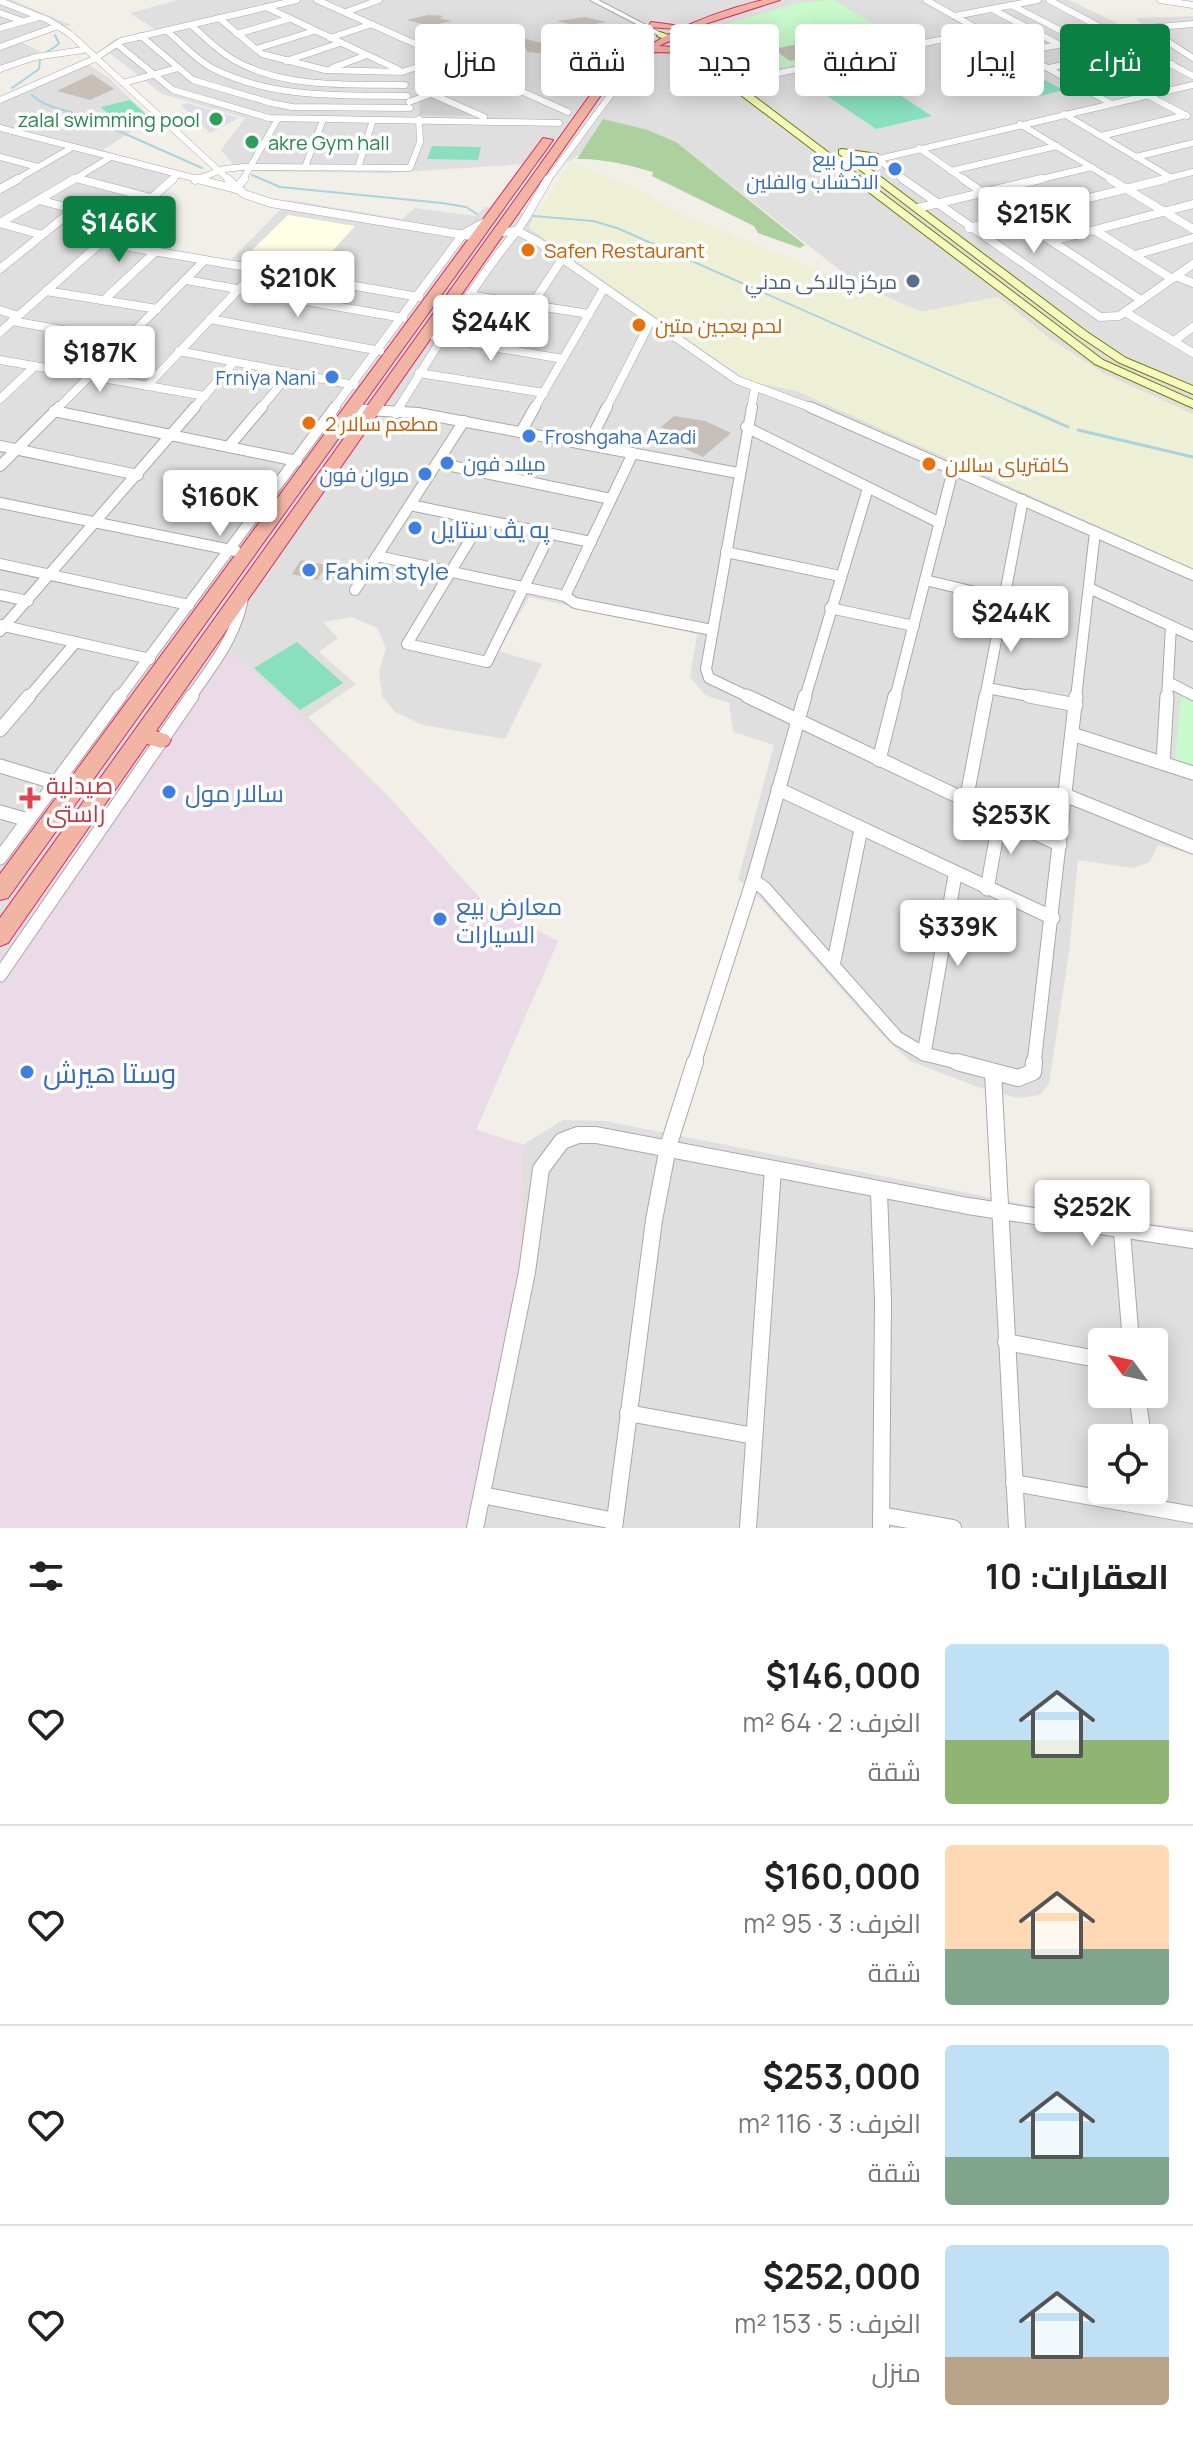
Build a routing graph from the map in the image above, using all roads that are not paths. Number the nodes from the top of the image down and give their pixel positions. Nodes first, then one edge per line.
1 (297, 0) edge
2 (317, 0) edge
3 (379, 0) edge
4 (593, 0) edge
5 (605, 0) edge
6 (752, 0) edge
7 (775, 0) edge
8 (941, 0) edge
9 (1038, 0) edge
10 (1049, 0) edge
11 (1160, 0) edge
12 (0, 1) edge
13 (928, 1) edge
14 (1011, 5) junction
15 (1193, 5) edge
16 (266, 7) junction
17 (992, 9) junction
18 (346, 12) junction
19 (0, 13) edge
20 (955, 16) junction
21 (40, 17) junction
22 (219, 18) junction
23 (288, 19) junction
24 (22, 21) junction
25 (705, 22) joint
26 (372, 24) junction
27 (638, 24) edge
28 (970, 24) edge
29 (1096, 24) edge
30 (191, 25) junction
31 (58, 26) junction
32 (1170, 26) edge
33 (1193, 26) edge
34 (0, 28) edge
35 (1060, 30) edge
36 (167, 31) junction
37 (314, 31) junction
38 (654, 34) edge
39 (661, 35) junction
40 (141, 36) junction
41 (238, 36) junction
42 (330, 38) junction
43 (670, 38) edge
44 (670, 38) edge
45 (941, 40) edge
46 (212, 43) junction
47 (340, 43) junction
48 (1170, 43) edge
49 (12, 44) junction
50 (117, 44) junction
51 (415, 44) edge
52 (1058, 44) joint
53 (0, 47) edge
54 (1044, 47) edge
55 (20, 48) dead end
56 (256, 49) junction
57 (83, 50) junction
58 (367, 55) junction
59 (197, 56) junction
60 (1193, 58) edge
61 (94, 59) junction
62 (234, 60) junction
63 (286, 61) junction
64 (297, 64) junction
65 (1172, 64) edge
66 (175, 65) junction
67 (1044, 65) edge
68 (210, 66) junction
69 (1060, 66) edge
70 (415, 68) edge
71 (1049, 68) junction
72 (0, 69) edge
73 (325, 70) junction
74 (402, 72) junction
75 (779, 73) edge
76 (154, 74) junction
77 (277, 74) junction
78 (1060, 74) edge
79 (1193, 76) edge
80 (313, 82) junction
81 (123, 83) junction
82 (259, 84) junction
83 (405, 85) junction
84 (1193, 85) edge
85 (1175, 89) junction
86 (1170, 90) edge
87 (240, 93) junction
88 (1193, 94) edge
89 (306, 95) junction
90 (361, 95) junction
91 (426, 96) edge
92 (436, 96) edge
93 (521, 96) edge
94 (749, 96) edge
95 (766, 96) edge
96 (1098, 96) edge
97 (1142, 96) edge
98 (1149, 96) edge
99 (0, 100) edge
100 (409, 102) junction
101 (1110, 103) junction
102 (317, 107) junction
103 (356, 108) junction
104 (1064, 114) junction
105 (1190, 117) edge
106 (563, 118) junction
107 (278, 119) junction
108 (415, 119) junction
109 (312, 120) junction
110 (323, 120) junction
111 (373, 120) junction
112 (489, 120) junction
113 (1020, 124) junction
114 (0, 128) edge
115 (1101, 136) junction
116 (1193, 143) edge
117 (1057, 146) junction
118 (73, 147) junction
119 (919, 148) junction
120 (840, 150) junction
121 (0, 157) edge
122 (111, 157) junction
123 (1136, 157) junction
124 (236, 158) dead end
125 (876, 159) junction
126 (850, 164) junction
127 (38, 167) junction
128 (243, 167) junction
129 (253, 167) junction
130 (305, 167) junction
131 (1092, 167) junction
132 (358, 168) junction
133 (216, 171) junction
134 (951, 171) junction
135 (1193, 172) edge
136 (177, 175) junction
137 (1170, 177) junction
138 (76, 178) junction
139 (879, 179) junction
140 (195, 180) junction
141 (1126, 188) junction
142 (0, 189) edge
143 (236, 189) junction
144 (982, 192) junction
145 (151, 198) junction
146 (39, 200) junction
147 (934, 204) junction
148 (1193, 204) edge
149 (918, 208) junction
150 (73, 210) junction
151 (1164, 211) junction
152 (1015, 217) junction
153 (124, 223) junction
154 (504, 225) junction
155 (969, 228) junction
156 (1193, 229) edge
157 (1096, 231) junction
158 (42, 235) junction
159 (470, 236) junction
160 (1193, 238) edge
161 (1053, 241) junction
162 (101, 242) junction
163 (975, 250) junction
164 (155, 252) junction
165 (961, 255) junction
166 (1135, 255) junction
167 (562, 259) junction
168 (205, 260) junction
169 (3, 264) edge
170 (1193, 264) edge
171 (258, 269) junction
172 (1174, 277) junction
173 (309, 278) junction
174 (186, 280) junction
175 (1193, 283) edge
176 (362, 287) junction
177 (604, 288) junction
178 (239, 289) junction
179 (46, 291) junction
180 (469, 295) junction
181 (419, 297) junction
182 (291, 298) junction
183 (104, 300) junction
184 (1141, 300) junction
185 (532, 305) junction
186 (344, 308) junction
187 (157, 309) junction
188 (0, 310) edge
189 (1125, 312) junction
190 (589, 314) junction
191 (15, 318) junction
192 (403, 318) junction
193 (210, 319) junction
194 (651, 321) junction
195 (1193, 327) edge
196 (0, 332) edge
197 (433, 337) junction
198 (124, 341) junction
199 (1174, 341) junction
200 (503, 349) junction
201 (179, 351) junction
202 (380, 351) junction
203 (1193, 353) edge
204 (563, 359) junction
205 (0, 360) edge
206 (234, 362) junction
207 (35, 366) junction
208 (290, 373) junction
209 (419, 373) junction
210 (89, 376) junction
211 (147, 386) junction
212 (755, 388) junction
213 (1193, 390) edge
214 (544, 393) junction
215 (205, 396) junction
216 (354, 398) junction
217 (0, 399) edge
218 (1193, 404) edge
219 (376, 407) junction
220 (54, 411) junction
221 (401, 411) junction
222 (464, 421) junction
223 (746, 427) junction
224 (521, 432) junction
225 (172, 434) junction
226 (588, 445) junction
227 (0, 446) edge
228 (229, 446) junction
229 (16, 450) junction
230 (633, 453) junction
231 (297, 461) junction
232 (437, 463) junction
233 (0, 466) edge
234 (953, 470) junction
235 (738, 473) junction
236 (138, 475) junction
237 (292, 479) junction
238 (868, 488) junction
239 (611, 499) junction
240 (1023, 500) junction
241 (0, 503) edge
242 (410, 505) junction
243 (482, 520) junction
244 (96, 523) junction
245 (940, 523) junction
246 (1095, 532) junction
247 (550, 534) junction
248 (591, 542) junction
249 (239, 552) junction
250 (726, 552) junction
251 (377, 556) junction
252 (0, 564) edge
253 (451, 571) junction
254 (51, 574) junction
255 (1193, 575) edge
256 (840, 576) junction
257 (925, 580) junction
258 (524, 587) junction
259 (1089, 588) junction
260 (355, 590) dead end
261 (0, 595) edge
262 (565, 596) junction
263 (1004, 599) junction
264 (28, 601) junction
265 (189, 605) junction
266 (830, 608) junction
267 (914, 626) junction
268 (1171, 626) junction
269 (2, 628) edge
270 (712, 630) junction
271 (1193, 636) edge
272 (76, 642) junction
273 (150, 659) junction
274 (1168, 682) junction
275 (987, 688) junction
276 (1193, 695) edge
277 (1076, 705) junction
278 (799, 722) junction
279 (0, 730) edge
280 (1072, 734) junction
281 (152, 737) junction
282 (879, 760) junction
283 (1163, 763) junction
284 (0, 766) edge
285 (1193, 773) edge
286 (56, 783) junction
287 (778, 789) junction
288 (1065, 795) junction
289 (966, 801) junction
290 (0, 812) edge
291 (1000, 817) junction
292 (28, 820) junction
293 (861, 829) junction
294 (1060, 845) junction
295 (1193, 847) edge
296 (0, 858) edge
297 (955, 875) junction
298 (753, 880) junction
299 (987, 889) junction
300 (0, 891) edge
301 (1053, 918) junction
302 (0, 936) edge
303 (833, 966) junction
304 (0, 975) edge
305 (924, 1054) junction
306 (993, 1072) junction
307 (668, 1147) junction
308 (773, 1169) junction
309 (879, 1192) junction
310 (998, 1212) junction
311 (1122, 1232) junction
312 (1193, 1240) edge
313 (1130, 1328) edge
314 (1006, 1342) junction
315 (1088, 1357) edge
316 (628, 1413) junction
317 (754, 1436) junction
318 (1014, 1483) junction
319 (1088, 1491) edge
320 (482, 1495) junction
321 (1166, 1504) edge
322 (1193, 1515) edge
323 (881, 1522) edge
324 (615, 1525) edge
325 (475, 1528) edge
326 (748, 1528) edge
327 (953, 1528) edge
328 (1017, 1528) edge

1 - 16 street
2 - 18 street
3 - 18 street
4 - 27 street
5 - 39 street
6 - 39 highway
7 - 25 highway
8 - 13 street
9 - 14 street
10 - 29 street
11 - 15 street
12 - 21 street
13 - 20 street
14 - 17 street
14 - 35 street
16 - 22 street
16 - 23 street
17 - 20 street
17 - 52 street
18 - 26 street
19 - 24 street
20 - 28 street
21 - 24 street
21 - 31 street
22 - 30 street
22 - 41 street
23 - 37 street
23 - 41 street
24 - 34 street
25 - 39 highway
26 - 42 street
26 - 51 street
30 - 36 street
30 - 46 street
31 - 49 street
31 - 57 street
32 - 33 street
36 - 40 street
36 - 59 street
37 - 42 street
37 - 56 street
38 - 39 highway
39 - 43 highway
39 - 44 main road
39 - 106 highway
39 - 154 highway
40 - 50 street
40 - 66 street
41 - 46 street
41 - 56 street
42 - 47 street
45 - 75 street
46 - 62 street
47 - 58 street
47 - 63 street
48 - 60 street
49 - 53 street
49 - 55 street
50 - 61 street
50 - 76 street
52 - 54 street
56 - 63 street
57 - 61 street
57 - 72 street
58 - 73 street
58 - 74 street
59 - 66 street
59 - 68 street
61 - 81 street
61 - 99 street
62 - 68 street
62 - 77 street
63 - 64 street
64 - 73 street
64 - 77 street
65 - 79 street
66 - 76 street
66 - 87 street
67 - 71 street
68 - 82 street
69 - 71 street
70 - 74 street
71 - 78 street
73 - 74 street
74 - 83 street
76 - 81 street
76 - 107 street
77 - 80 street
80 - 83 street
80 - 89 street
81 - 133 street
82 - 87 street
82 - 89 street
83 - 100 street
84 - 85 street
85 - 86 street
85 - 88 street
87 - 102 street
89 - 90 street
90 - 100 street
90 - 103 street
91 - 100 street
92 - 112 street
93 - 106 street
94 - 126 main road
95 - 120 main road
96 - 101 street
97 - 101 street
98 - 105 street
100 - 103 street
100 - 108 street
101 - 104 street
102 - 103 street
102 - 109 street
104 - 113 street
104 - 115 street
105 - 115 street
106 - 112 street
106 - 154 highway
107 - 109 street
107 - 129 street
108 - 111 street
108 - 112 street
108 - 132 street
109 - 110 street
110 - 111 street
110 - 130 street
111 - 132 street
113 - 117 street
113 - 119 street
114 - 118 street
115 - 123 street
116 - 123 street
117 - 131 street
117 - 134 street
118 - 122 street
118 - 127 street
119 - 125 street
119 - 134 street
120 - 125 main road
120 - 126 main road
121 - 127 street
122 - 136 street
122 - 138 street
123 - 137 street
124 - 128 street
125 - 126 street
125 - 139 main road
125 - 147 street
126 - 139 main road
126 - 165 main road
127 - 142 street
128 - 129 street
128 - 133 street
129 - 130 street
129 - 143 street
130 - 132 street
131 - 141 street
131 - 144 street
133 - 140 street
133 - 143 street
134 - 144 street
135 - 137 street
136 - 140 street
136 - 145 street
137 - 141 street
138 - 145 street
138 - 146 street
139 - 149 main road
140 - 143 street
141 - 151 street
141 - 152 street
143 - 159 street
144 - 147 street
145 - 153 street
146 - 150 street
146 - 158 street
147 - 149 street
147 - 155 street
148 - 151 street
149 - 163 main road
150 - 153 street
150 - 158 street
151 - 156 street
151 - 157 street
152 - 155 street
152 - 161 street
153 - 162 street
154 - 159 highway
154 - 167 street
154 - 180 street
154 - 197 highway
155 - 189 street
157 - 161 street
157 - 166 street
158 - 169 street
159 - 181 street
159 - 216 highway
160 - 166 street
161 - 184 street
162 - 164 street
162 - 179 street
163 - 165 main road
163 - 213 main road
164 - 168 street
164 - 183 street
165 - 218 main road
166 - 172 street
167 - 177 street
167 - 185 street
168 - 171 street
168 - 174 street
170 - 172 street
171 - 173 street
171 - 178 street
172 - 175 street
172 - 184 street
173 - 176 street
173 - 182 street
174 - 178 street
174 - 187 street
176 - 181 street
176 - 186 street
177 - 190 street
177 - 194 street
178 - 182 street
178 - 193 street
179 - 183 street
179 - 191 street
180 - 185 street
180 - 197 street
181 - 192 street
182 - 186 street
183 - 187 street
184 - 189 street
185 - 190 street
185 - 200 street
186 - 192 street
187 - 198 street
188 - 191 street
189 - 199 street
190 - 204 street
191 - 196 street
191 - 198 street
192 - 202 street
193 - 201 street
193 - 202 street
194 - 212 street
194 - 226 street
195 - 199 street
197 - 200 street
197 - 209 street
197 - 219 highway
198 - 210 street
199 - 203 street
200 - 204 street
201 - 206 street
201 - 211 street
202 - 216 street
204 - 214 street
205 - 207 street
206 - 208 street
206 - 215 street
207 - 210 street
207 - 217 street
208 - 216 street
208 - 228 street
209 - 214 street
209 - 221 street
210 - 211 street
210 - 220 street
211 - 215 street
212 - 223 street
212 - 234 street
214 - 224 street
215 - 225 street
216 - 219 street
216 - 231 street
216 - 237 highway
219 - 221 street
219 - 281 highway
220 - 225 street
220 - 229 street
221 - 222 street
222 - 224 street
222 - 232 street
223 - 235 street
223 - 238 street
224 - 226 street
225 - 228 street
225 - 236 street
226 - 230 street
227 - 229 street
228 - 231 street
229 - 233 street
229 - 236 street
230 - 235 street
230 - 239 street
231 - 237 street
232 - 239 street
232 - 242 street
234 - 240 street
234 - 245 street
235 - 250 street
236 - 244 street
237 - 249 highway
238 - 245 street
238 - 256 street
239 - 248 street
240 - 246 street
240 - 263 street
241 - 244 street
242 - 243 street
242 - 251 street
243 - 247 street
243 - 253 street
244 - 249 street
244 - 254 street
245 - 257 street
246 - 255 street
246 - 259 street
247 - 248 street
247 - 258 street
248 - 262 street
249 - 265 street
249 - 300 highway
250 - 256 street
250 - 270 street
251 - 253 street
251 - 260 street
252 - 254 street
253 - 258 street
253 - 258 street
254 - 264 street
254 - 265 street
256 - 266 street
257 - 263 street
257 - 267 street
258 - 262 street
259 - 268 street
259 - 277 street
261 - 264 street
262 - 270 street
263 - 275 street
264 - 269 street
265 - 273 street
266 - 267 street
266 - 278 street
267 - 282 street
268 - 271 street
268 - 274 street
269 - 272 street
270 - 278 street
272 - 273 street
272 - 279 street
273 - 286 street
274 - 276 street
274 - 283 street
275 - 277 street
275 - 289 street
277 - 280 street
278 - 282 street
278 - 287 street
280 - 283 street
280 - 288 street
281 - 302 highway
281 - 304 street
282 - 289 street
283 - 285 street
284 - 286 street
286 - 292 street
287 - 293 street
287 - 298 street
288 - 294 street
288 - 295 street
289 - 291 street
290 - 292 street
291 - 294 street
291 - 299 street
292 - 296 street
293 - 297 street
293 - 303 street
294 - 301 street
297 - 299 street
297 - 305 street
298 - 303 street
298 - 307 street
299 - 301 street
301 - 306 street
303 - 305 street
305 - 306 street
306 - 310 street
307 - 308 street
307 - 316 street
307 - 320 street
308 - 309 street
308 - 317 street
309 - 310 street
309 - 323 street
310 - 311 street
310 - 314 street
311 - 312 street
311 - 313 street
314 - 315 street
314 - 318 street
316 - 317 street
316 - 324 street
317 - 326 street
318 - 319 street
318 - 328 street
320 - 324 street
320 - 325 street
321 - 322 street
323 - 327 street

